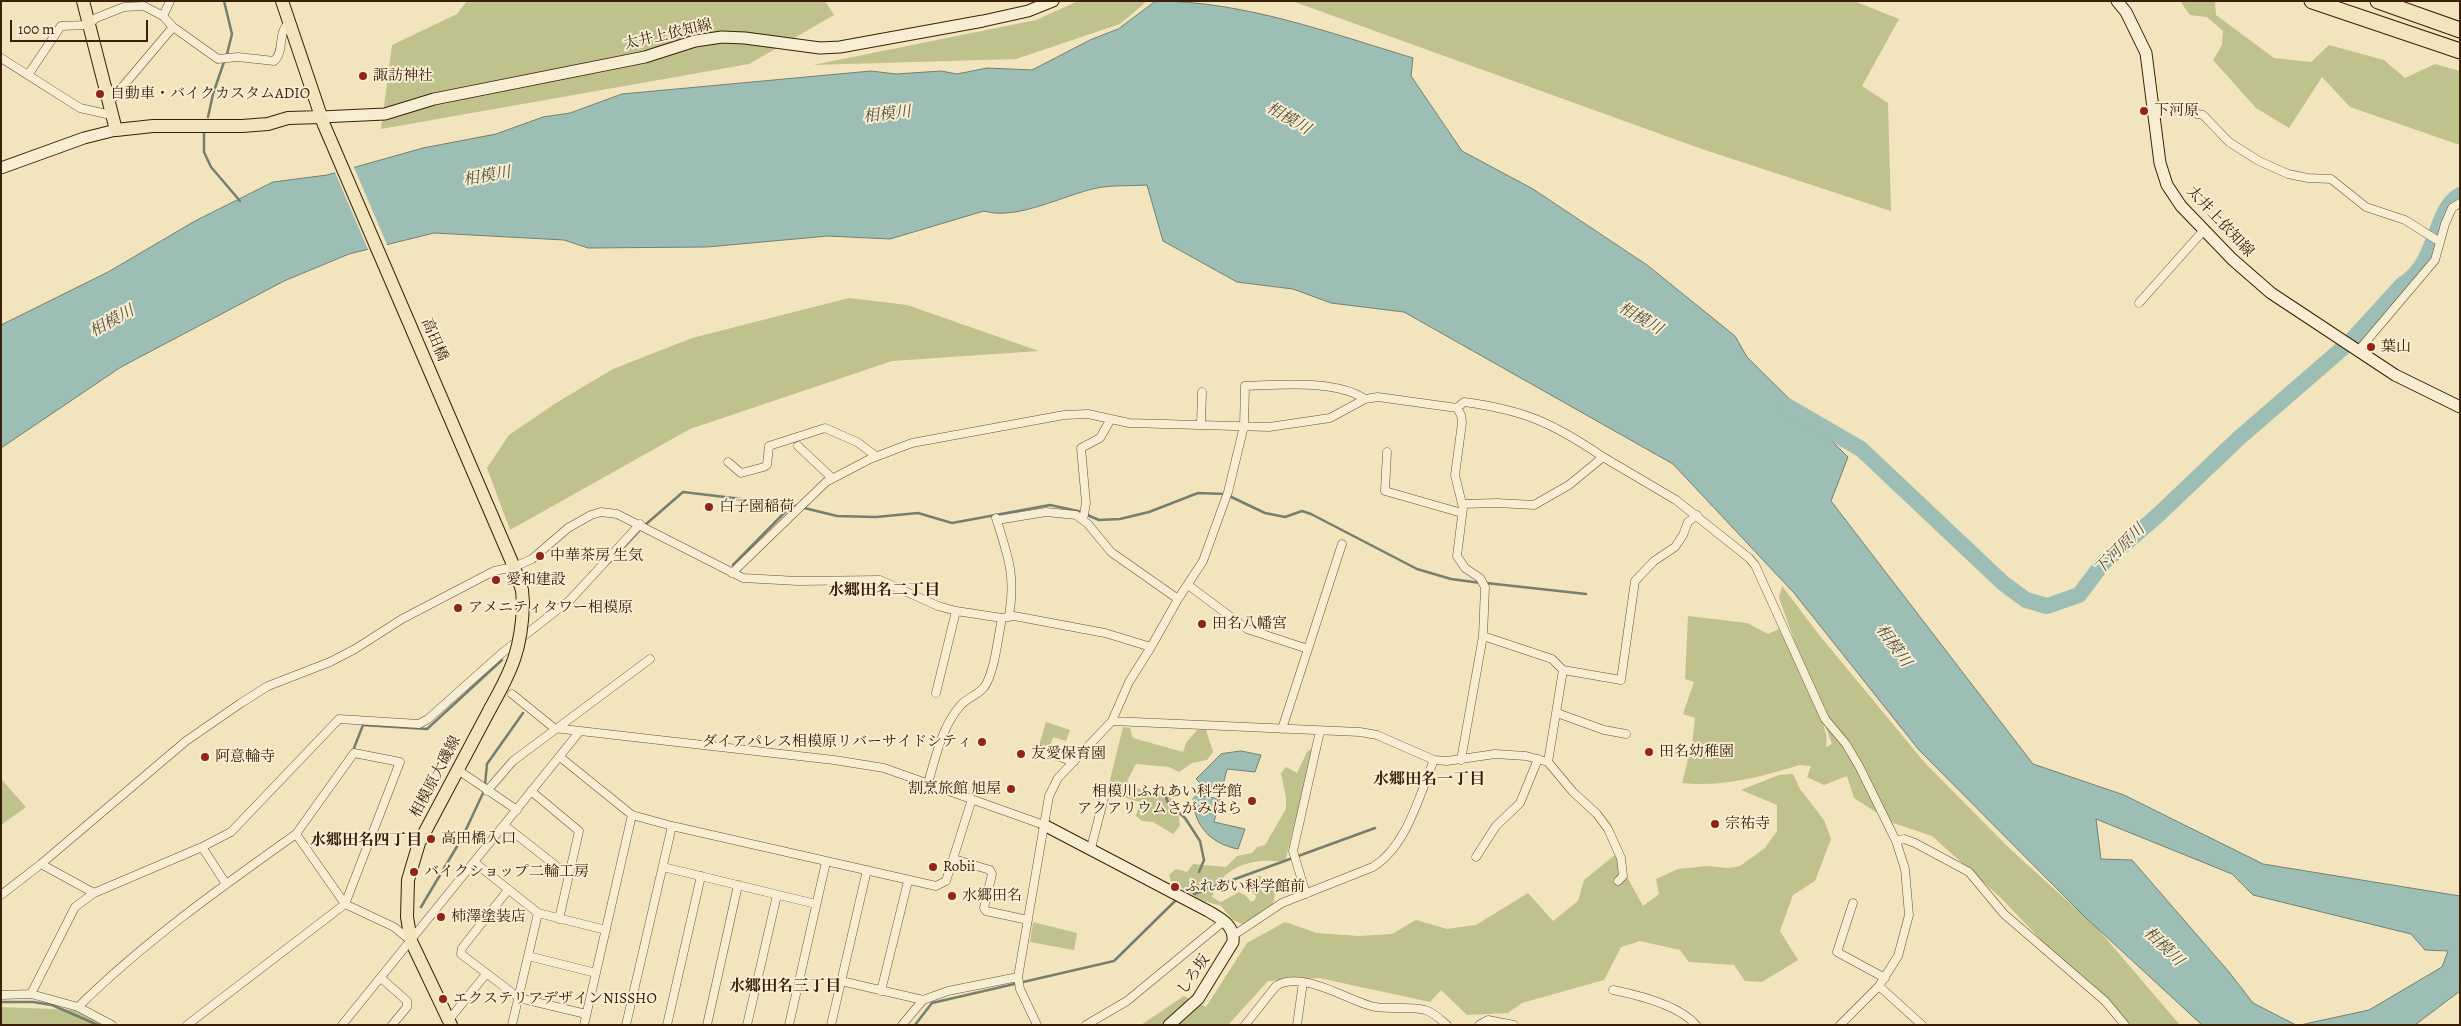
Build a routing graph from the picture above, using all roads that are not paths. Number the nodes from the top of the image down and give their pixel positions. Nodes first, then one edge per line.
1 (170, 1) edge
2 (282, 1) edge
3 (1053, 1) edge
4 (2116, 1) edge
5 (2312, 1) edge
6 (2378, 1) edge
7 (86, 2) edge
8 (163, 16) junction
9 (289, 23) junction
10 (88, 25) junction
11 (173, 27) junction
12 (2460, 30) edge
13 (2460, 51) edge
14 (1, 58) edge
15 (28, 75) junction
16 (2154, 106) junction
17 (109, 110) junction
18 (323, 121) junction
19 (116, 130) junction
20 (1, 168) edge
21 (2460, 203) edge
22 (2203, 231) junction
23 (2439, 242) junction
24 (2139, 303) dead end
25 (2357, 350) junction
26 (1202, 392) dead end
27 (1365, 398) junction
28 (2460, 407) edge
29 (1457, 408) junction
30 (1111, 419) junction
31 (1201, 424) junction
32 (1244, 426) junction
33 (798, 446) dead end
34 (1387, 452) dead end
35 (876, 456) junction
36 (1603, 457) junction
37 (728, 462) dead end
38 (832, 478) junction
39 (1462, 504) junction
40 (1462, 513) junction
41 (1698, 515) junction
42 (1083, 519) junction
43 (640, 524) junction
44 (1342, 544) dead end
45 (511, 562) junction
46 (732, 573) junction
47 (1188, 585) junction
48 (1178, 599) junction
49 (523, 603) joint
50 (956, 611) junction
51 (1006, 617) junction
52 (1483, 636) junction
53 (1151, 646) junction
54 (1308, 649) junction
55 (650, 659) dead end
56 (1564, 670) junction
57 (936, 693) dead end
58 (512, 694) dead end
59 (1557, 713) junction
60 (1112, 721) junction
61 (554, 728) junction
62 (1282, 729) junction
63 (580, 730) junction
64 (1320, 731) junction
65 (1626, 734) dead end
66 (1037, 749) dead end
67 (560, 758) junction
68 (1538, 759) junction
69 (1434, 760) junction
70 (1461, 760) junction
71 (1074, 762) junction
72 (1548, 762) junction
73 (458, 770) junction
74 (928, 783) junction
75 (487, 791) junction
76 (531, 792) junction
77 (1104, 798) dead end
78 (972, 799) junction
79 (517, 810) junction
80 (632, 815) junction
81 (504, 825) junction
82 (1044, 825) junction
83 (672, 826) junction
84 (296, 834) junction
85 (1896, 841) junction
86 (202, 847) junction
87 (1091, 848) junction
88 (1476, 857) dead end
89 (954, 859) junction
90 (474, 862) junction
91 (826, 862) junction
92 (41, 864) junction
93 (663, 867) junction
94 (867, 870) junction
95 (569, 876) junction
96 (701, 876) junction
97 (908, 880) junction
98 (1618, 881) dead end
99 (226, 884) junction
100 (738, 885) junction
101 (508, 890) junction
102 (94, 893) junction
103 (1306, 894) junction
104 (1, 895) edge
105 (777, 895) junction
106 (1853, 902) dead end
107 (345, 904) junction
108 (816, 904) junction
109 (538, 913) junction
110 (559, 919) junction
111 (1028, 920) junction
112 (1224, 921) junction
113 (606, 930) junction
114 (1234, 935) junction
115 (411, 941) junction
116 (528, 956) junction
117 (596, 973) junction
118 (486, 974) junction
119 (380, 978) junction
120 (1018, 978) junction
121 (1885, 978) junction
122 (841, 981) junction
123 (1303, 982) junction
124 (1880, 986) junction
125 (1613, 990) dead end
126 (881, 991) junction
127 (31, 994) junction
128 (1, 995) edge
129 (519, 998) junction
130 (923, 1000) junction
131 (78, 1007) junction
132 (586, 1014) junction
133 (448, 1023) edge
134 (112, 1025) edge
135 (187, 1025) edge
136 (342, 1025) edge
137 (392, 1025) edge
138 (512, 1025) edge
139 (584, 1025) edge
140 (626, 1025) edge
141 (666, 1025) edge
142 (707, 1025) edge
143 (747, 1025) edge
144 (788, 1025) edge
145 (831, 1025) edge
146 (902, 1025) edge
147 (1037, 1025) edge
148 (1086, 1025) edge
149 (1169, 1025) edge
150 (1245, 1025) edge
151 (1297, 1025) edge
152 (1447, 1025) edge
153 (1479, 1025) edge
154 (1514, 1025) edge
155 (1696, 1025) edge
156 (1840, 1025) edge
157 (1922, 1025) edge
158 (2125, 1025) edge

1 - 8 street
2 - 9 main road, 高田橋
3 - 18 main road, 太井上依知線
4 - 16 main road, 太井上依知線
5 - 13 highway
6 - 12 highway
7 - 10 main road
8 - 10 street
8 - 11 street
9 - 11 street
9 - 18 main road, 高田橋
10 - 15 street
10 - 17 main road
11 - 17 street
14 - 15 street
15 - 17 street
16 - 22 main road, 太井上依知線
16 - 23 street
17 - 19 main road
18 - 19 main road
18 - 45 main road, 高田橋
19 - 20 main road
21 - 23 street
22 - 24 street
22 - 25 main road, 太井上依知線
23 - 25 street
25 - 28 main road
26 - 31 street
27 - 29 street
27 - 32 street
27 - 32 street
29 - 36 street
29 - 39 street
30 - 31 street
30 - 35 street
30 - 42 street
31 - 32 street
32 - 47 street
33 - 38 street
34 - 40 street
35 - 37 street
35 - 38 street
36 - 39 street
36 - 41 street
38 - 46 street
39 - 40 street
40 - 52 street
41 - 56 street
41 - 85 street
42 - 48 street
42 - 51 street
43 - 45 street
43 - 46 street
43 - 86 street
44 - 54 street
45 - 49 main road, 高田橋
45 - 92 street
46 - 50 street
47 - 48 street
47 - 54 street
48 - 53 street
49 - 73 main road, 相模原大磯線, bridge
50 - 51 street
50 - 57 street
51 - 53 street
51 - 74 street
52 - 56 street
52 - 70 street
53 - 60 street
54 - 62 street
55 - 61 street
56 - 59 street
58 - 61 street
59 - 65 street
59 - 72 street
60 - 62 street
60 - 71 street
61 - 63 street
61 - 75 street
62 - 64 street
63 - 67 street
63 - 74 street
64 - 69 street
64 - 103 street
66 - 71 street
67 - 76 street
67 - 80 street
68 - 70 street
68 - 72 street
68 - 88 street
69 - 70 street
69 - 103 street
71 - 82 street
72 - 98 street
73 - 75 street
73 - 115 main road, 相模原大磯線
74 - 78 street
75 - 79 street
76 - 79 street
76 - 95 street
77 - 87 street
78 - 82 street
78 - 89 street
79 - 81 street
80 - 83 street
80 - 113 street
81 - 90 street
81 - 95 street
82 - 87 main road
82 - 111 street
83 - 91 street
83 - 93 street
84 - 99 street
84 - 107 street
84 - 107 street
85 - 121 street
85 - 158 street
86 - 99 street
86 - 102 street
87 - 112 main road
89 - 97 street
89 - 111 street
90 - 101 street
90 - 115 street
91 - 94 street
91 - 108 street
92 - 102 street
92 - 104 street
93 - 96 street
93 - 140 street
94 - 97 street
94 - 122 street
95 - 110 street
96 - 100 street
96 - 141 street
97 - 126 street
99 - 131 street
100 - 105 street
100 - 142 street
101 - 109 street
101 - 118 street
102 - 127 street
103 - 114 street
105 - 108 street
105 - 143 street
106 - 121 street
107 - 115 street
107 - 135 street
108 - 144 street
109 - 110 street
109 - 116 street
110 - 113 street
111 - 120 street
112 - 114 main road
112 - 148 street
113 - 117 street
114 - 149 main road, しろ坂
115 - 119 street
115 - 133 main road, 相模原大磯線
116 - 117 street
116 - 129 street
117 - 132 street
118 - 129 street
118 - 133 street
119 - 136 street
119 - 137 street
120 - 130 street
120 - 147 street
121 - 124 street
122 - 126 street
122 - 145 street
123 - 150 street
123 - 151 street
123 - 152 street
124 - 156 street
124 - 157 street
125 - 155 street
126 - 130 street
127 - 128 street
127 - 131 street
129 - 132 street
129 - 138 street
130 - 146 street
131 - 134 street
132 - 139 street
153 - 154 street

